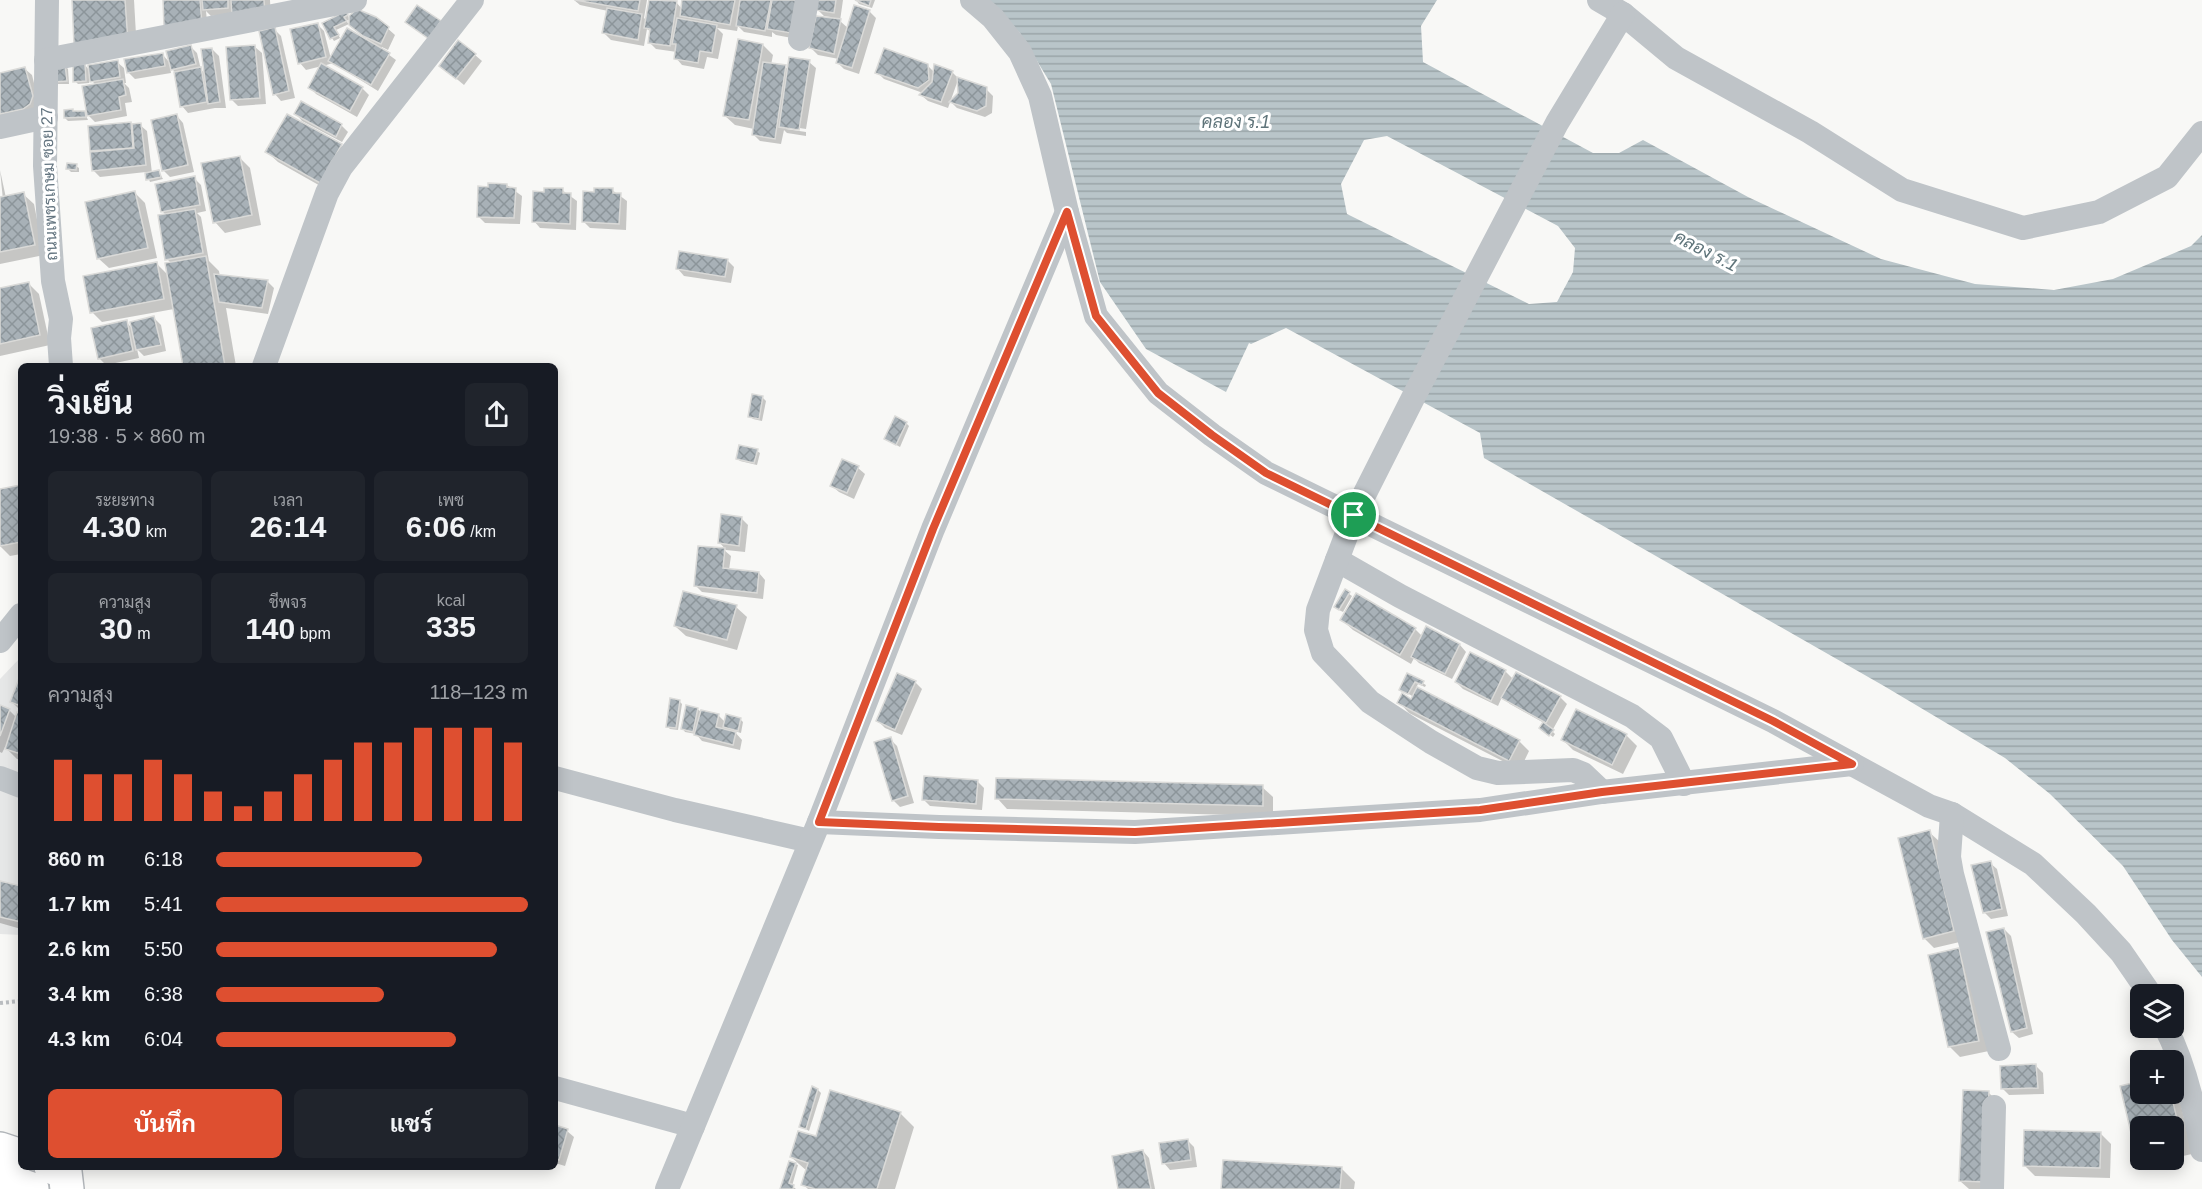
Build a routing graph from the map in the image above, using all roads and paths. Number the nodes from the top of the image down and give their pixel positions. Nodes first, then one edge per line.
1 (47, 0) edge
2 (355, 0) edge
3 (472, 0) edge
4 (807, 0) edge
5 (972, 0) edge
6 (1599, 0) edge
7 (1623, 14) junction
8 (800, 39) dead end
9 (46, 60) junction
10 (46, 117) junction
11 (0, 127) edge
12 (2202, 133) edge
13 (1067, 212) junction
14 (61, 363) edge
15 (265, 363) edge
16 (1354, 515) junction
17 (1337, 560) junction
18 (18, 620) edge
19 (0, 641) edge
20 (1852, 764) junction
21 (0, 778) edge
22 (558, 779) edge
23 (1684, 784) junction
24 (18, 785) edge
25 (1602, 792) junction
26 (1952, 814) junction
27 (815, 832) junction
28 (2143, 984) edge
29 (18, 1001) edge
30 (0, 1003) edge
31 (2171, 1038) edge
32 (1999, 1049) dead end
33 (558, 1090) edge
34 (1994, 1107) dead end
35 (693, 1126) junction
36 (0, 1149) edge
37 (2202, 1150) edge
38 (18, 1155) edge
39 (59, 1170) edge
40 (0, 1178) edge
41 (32, 1189) edge
42 (67, 1189) edge
43 (667, 1189) edge
44 (1992, 1189) edge

1 - 9 street, ถนนเพชรเกษม ซอย 27
2 - 9 street
3 - 15 street
4 - 8 street
5 - 13 street
6 - 7 street
7 - 12 street
7 - 16 street
9 - 10 street, ถนนเพชรเกษม ซอย 27
10 - 11 street
10 - 14 street, ถนนเพชรเกษม ซอย 27
13 - 16 street
13 - 27 street
16 - 17 street
16 - 20 street
17 - 23 street
17 - 25 street
18 - 19 street
20 - 23 street
20 - 26 street
21 - 24 street
22 - 27 street
23 - 25 street
25 - 27 street
26 - 28 street
26 - 32 street
27 - 35 street
29 - 30 path
31 - 37 street
33 - 35 street
34 - 44 street
35 - 43 street
36 - 38 highway
39 - 42 highway
40 - 41 highway

